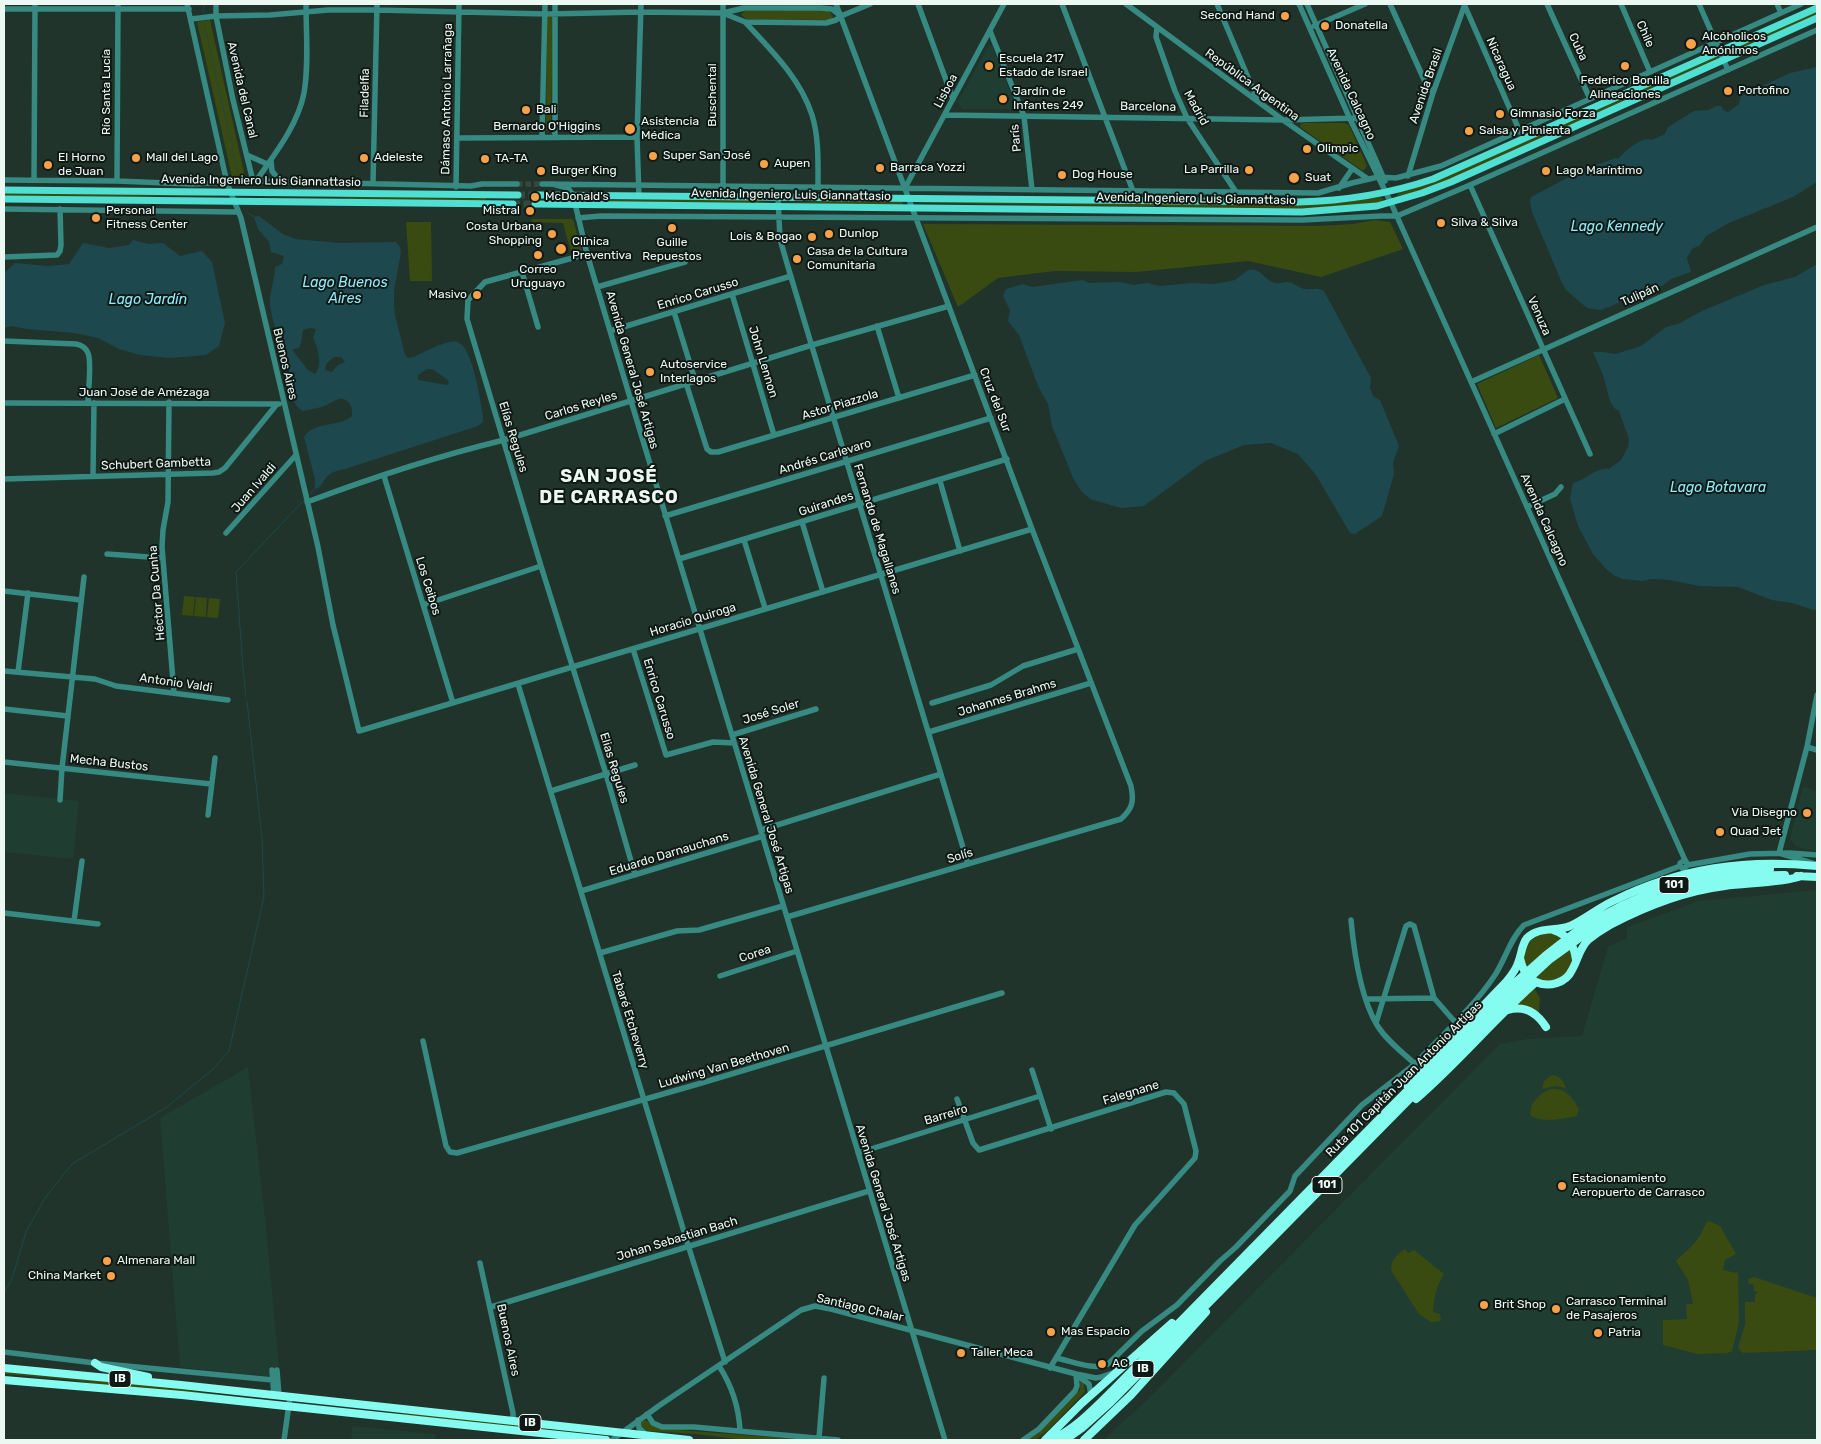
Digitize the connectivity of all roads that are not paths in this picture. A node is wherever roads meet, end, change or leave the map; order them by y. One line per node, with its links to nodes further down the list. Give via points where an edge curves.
1 (216, 4): 38 (street, Avenida del Canal)
2 (306, 4): 33 (street)
3 (459, 4): 31 (street, Dámaso Antonio Larrañaga)
4 (545, 4): 37 (street)
5 (555, 4): 34 (street)
6 (641, 4): 32 (street)
7 (723, 4): 35 (street, Buschental)
8 (836, 4): 39 (street, Cruz del Sur)
9 (870, 4): 39 (street)
10 (918, 4): 54 (street)
11 (1004, 4): 47 (street, Lisboa)
12 (1062, 4): 59 (street)
13 (1126, 4): 44 (street, República Argentina)
14 (1217, 4): 56 (street)
15 (1299, 4): 45 (street, Avenida Calcagno)
16 (1307, 4): 43 (street, Avenida Calcagno)
17 (1365, 4): 43 (street)
18 (1390, 4): 53 (street, via 1426,84)
19 (1464, 4): 53 (street, Avenida Brasil); 63 (street, Nicaragua)
20 (1547, 4): 55 (street, Cuba)
21 (1620, 4): 52 (street, Chile)
22 (1699, 4): 48 (street)
23 (1777, 4): 36 (street)
24 (1801, 4): 36 (street, Avenida Ingeniero Luis Giannattasio)
25 (189, 5): 27 (street); 41 (street, Buenos Aires)
26 (35, 6): 27 (street); 30 (street); 74 (street)
27 (117, 7): 76 (street, Río Santa Lucía)
28 (377, 7): 31 (street); 33 (street); 80 (street, Filadelfia)
29 (1817, 8): 49 (main road, Avenida Ingeniero Luis Giannattasio)
30 (4, 9)
31 (459, 12): 37 (street); 67 (street, Dámaso Antonio Larrañaga)
32 (641, 12): 34 (street); 35 (street); 66 (street)
33 (306, 13): 38 (street); 69 (street, via 304,94 294,121)
34 (555, 13): 37 (street); 65 (street)
35 (723, 13): 39 (street, via 744,8 822,8 832,9); 42 (street); 88 (street, Buschental)
36 (1781, 13): 48 (street, Avenida Ingeniero Luis Giannattasio)
37 (546, 14): 64 (street)
38 (216, 16): 41 (street); 68 (street, Avenida del Canal)
39 (840, 16): 42 (street, via 826,23); 90 (street, Cruz del Sur)
40 (1817, 18): 50 (main road, Avenida Ingeniero Luis Giannattasio)
41 (191, 19): 79 (street, Buenos Aires)
42 (746, 22): 89 (street, via 789,71 804,96 812,116 818,148)
43 (1316, 25): 45 (street); 61 (street, Avenida Calcagno)
44 (1157, 27): 56 (street, República Argentina); 60 (street, Madrid, via 1160,46)
45 (1310, 28): 61 (street, Avenida Calcagno)
46 (1817, 30): 51 (street, Avenida Ingeniero Luis Giannattasio)
47 (990, 31): 54 (street, Lisboa); 58 (street, París)
48 (1716, 42): 49 (street); 52 (street, Avenida Ingeniero Luis Giannattasio)
49 (1720, 51): 50 (street); 98 (main road, Avenida Ingeniero Luis Giannattasio, via 1448,173)
50 (1724, 60): 51 (street); 108 (main road, Avenida Ingeniero Luis Giannattasio, via 1451,182)
51 (1728, 70): 86 (street, Avenida Ingeniero Luis Giannattasio)
52 (1650, 72): 55 (street, Avenida Ingeniero Luis Giannattasio)
53 (1433, 92): 71 (street, Avenida Brasil)
54 (953, 99): 57 (street, Lisboa)
55 (1590, 99): 63 (street, Avenida Ingeniero Luis Giannattasio)
56 (1259, 102): 62 (street, República Argentina)
57 (945, 115): 58 (street, Barcelona); 90 (street, Lisboa)
58 (1024, 116): 59 (street, Barcelona); 93 (street, París)
59 (1104, 117): 60 (street, Barcelona); 94 (street)
60 (1187, 118): 62 (street, Barcelona); 97 (street, Madrid)
61 (1354, 118): 62 (street, Barcelona); 72 (street, Avenida Calcagno)
62 (1283, 120): 70 (street, República Argentina)
63 (1520, 132): 71 (street, Avenida Ingeniero Luis Giannattasio, via 1442,166)
64 (542, 137): 65 (street, Bernardo O'Higgins); 67 (street, Bernardo O'Higgins)
65 (555, 137): 66 (street, Bernardo O'Higgins)
66 (637, 137): 87 (street)
67 (457, 138): 85 (street, Dámaso Antonio Larrañaga)
68 (247, 155): 69 (street); 77 (street, Avenida del Canal)
69 (269, 162): 77 (street); 78 (street)
70 (1352, 169): 75 (street, República Argentina); 91 (street)
71 (1408, 176): 72 (street, Avenida Ingeniero Luis Giannattasio)
72 (1381, 178): 75 (street, Avenida Ingeniero Luis Giannattasio); 98 (street, Avenida Calcagno)
73 (4, 180): 74 (street, Avenida Ingeniero Luis Giannattasio)
74 (34, 180): 76 (street, Avenida Ingeniero Luis Giannattasio)
75 (1368, 180): 91 (street, Avenida Ingeniero Luis Giannattasio)
76 (117, 181): 81 (street, Avenida Ingeniero Luis Giannattasio)
77 (254, 181): 78 (street, Avenida Ingeniero Luis Giannattasio); 79 (street, Avenida Ingeniero Luis Giannattasio)
78 (280, 181): 80 (street, Avenida Ingeniero Luis Giannattasio)
79 (227, 182): 81 (street, Avenida Ingeniero Luis Giannattasio); 96 (street, Buenos Aires)
80 (373, 183): 85 (street, Avenida Ingeniero Luis Giannattasio)
81 (191, 184): 95 (street)
82 (517, 184): 85 (street, Avenida Ingeniero Luis Giannattasio)
83 (542, 184): 84 (street, Avenida Ingeniero Luis Giannattasio)
84 (552, 184): 87 (street, Avenida Ingeniero Luis Giannattasio); 102 (street, via 568,188)
85 (456, 185): 99 (street, Dámaso Antonio Larrañaga)
86 (1470, 185): 119 (street, Avenida Ingeniero Luis Giannattasio); 138 (street, Venuza)
87 (638, 186): 88 (street, Avenida Ingeniero Luis Giannattasio); 103 (street)
88 (722, 186): 89 (street, Avenida Ingeniero Luis Giannattasio)
89 (818, 187): 90 (street, Avenida Ingeniero Luis Giannattasio)
90 (905, 188): 93 (street, Avenida Ingeniero Luis Giannattasio); 106 (street, Cruz del Sur)
91 (1340, 188): 97 (street, Avenida Ingeniero Luis Giannattasio, via 1318,193)
92 (4, 190): 95 (main road, Avenida Ingeniero Luis Giannattasio)
93 (1032, 190): 94 (street, Avenida Ingeniero Luis Giannattasio)
94 (1133, 191): 97 (street, Avenida Ingeniero Luis Giannattasio)
95 (183, 192): 96 (main road, Avenida Ingeniero Luis Giannattasio)
96 (230, 192): 99 (main road, Avenida Ingeniero Luis Giannattasio); 107 (street, Buenos Aires)
97 (1236, 192)
98 (1386, 193): 106 (main road, Avenida Ingeniero Luis Giannattasio, via 1347,200 1298,202); 108 (street, Avenida Calcagno)
99 (456, 194): 100 (main road, Avenida Ingeniero Luis Giannattasio)
100 (518, 195)
101 (538, 195): 102 (main road, Avenida Ingeniero Luis Giannattasio)
102 (573, 195): 103 (main road, Avenida Ingeniero Luis Giannattasio); 111 (street, Avenida General José Artigas)
103 (639, 196): 104 (main road, Avenida Ingeniero Luis Giannattasio)
104 (778, 198): 106 (main road, Avenida Ingeniero Luis Giannattasio); 113 (street, Fernando de Magallanes)
105 (4, 199): 107 (main road, Avenida Ingeniero Luis Giannattasio)
106 (909, 199): 114 (street, Cruz del Sur)
107 (234, 202): 109 (main road, Avenida Ingeniero Luis Giannattasio); 117 (street, Buenos Aires)
108 (1391, 203): 114 (main road, Avenida Ingeniero Luis Giannattasio, via 1302,212); 119 (street, Avenida Calcagno)
109 (513, 204)
110 (535, 204): 111 (main road, Avenida Ingeniero Luis Giannattasio)
111 (575, 205): 112 (main road, Avenida Ingeniero Luis Giannattasio); 121 (street, Avenida General José Artigas)
112 (739, 206): 113 (main road, Avenida Ingeniero Luis Giannattasio); 118 (street)
113 (778, 207): 114 (main road, Avenida Ingeniero Luis Giannattasio); 120 (street, Fernando de Magallanes)
114 (912, 208): 122 (street, Cruz del Sur)
115 (4, 209): 116 (street)
116 (60, 209): 117 (street); 125 (street, via 62,245 57,255)
117 (238, 212): 148 (street, Buenos Aires)
118 (744, 216): 120 (street, Avenida Ingeniero Luis Giannattasio); 121 (street, Avenida Ingeniero Luis Giannattasio)
119 (1397, 216): 122 (street, Avenida Ingeniero Luis Giannattasio, via 1302,220); 142 (street, Avenida Calcagno)
120 (778, 217): 122 (street, Avenida Ingeniero Luis Giannattasio); 128 (street, Fernando de Magallanes)
121 (578, 218): 124 (street, Avenida General José Artigas)
122 (917, 218): 131 (street, Cruz del Sur)
123 (1817, 227): 138 (street, Tulipán)
124 (587, 254): 127 (street); 129 (street, Avenida General José Artigas)
125 (4, 257)
126 (685, 262): 129 (street)
127 (522, 272): 134 (street); 156 (street, Elías Regules, via 485,282 470,297 467,308 467,319)
128 (790, 276): 130 (street, Enrico Carusso); 137 (street, Fernando de Magallanes)
129 (597, 287): 135 (street, Avenida General José Artigas)
130 (732, 294): 132 (street, Enrico Carusso); 139 (street, John Lennon)
131 (948, 306): 133 (street, Carlos Reyles); 140 (street, Cruz del Sur)
132 (674, 312): 135 (street, Enrico Carusso); 141 (street)
133 (877, 326): 137 (street, Carlos Reyles); 144 (street)
134 (538, 327)
135 (610, 331): 146 (street, Avenida General José Artigas)
136 (4, 341): 150 (street, via 76,344 84,348 89,358)
137 (812, 345): 139 (street, Carlos Reyles); 152 (street, Fernando de Magallanes)
138 (1543, 350): 142 (street, Tulipán); 145 (street, Venuza)
139 (753, 363): 141 (street, Carlos Reyles); 155 (street, John Lennon)
140 (975, 375): 144 (street, Astor Piazzola); 153 (street, Cruz del Sur)
141 (695, 380): 143 (street, Carlos Reyles)
142 (1471, 382): 154 (street, Avenida Calcagno)
143 (686, 383): 146 (street, Carlos Reyles); 155 (street, Astor Piazzola, via 707,449 711,452)
144 (899, 398): 152 (street, Astor Piazzola)
145 (1565, 400): 154 (street); 157 (street, Venuza)
146 (631, 401): 156 (street, Carlos Reyles); 170 (street, Avenida General José Artigas)
147 (169, 402): 150 (street, Juan José de Amézaga); 151 (street, Juan José de Amézaga); 161 (street, Héctor Da Cunha)
148 (284, 402): 151 (street, Juan José de Amézaga); 158 (street, Buenos Aires)
149 (4, 403): 150 (street, Juan José de Amézaga)
150 (91, 403): 162 (street)
151 (277, 404): 161 (street, Schubert Gambetta, via 219,472)
152 (833, 418): 155 (street, Astor Piazzola); 160 (street, Fernando de Magallanes)
153 (991, 418): 159 (street, Cruz del Sur); 160 (street, Andrés Carlevaro)
154 (1494, 434): 169 (street, Avenida Calcagno)
155 (774, 435)
156 (504, 440): 163 (street, Carlos Reyles); 179 (street, Elías Regules)
157 (1590, 454)
158 (296, 455): 167 (street, Buenos Aires); 173 (street, Juan Ivaldi)
159 (1007, 459): 165 (street, Guirandes); 172 (street, Cruz del Sur)
160 (846, 462): 168 (street, Fernando de Magallanes); 170 (street, Andrés Carlevaro)
161 (169, 474): 162 (street, Schubert Gambetta); 177 (street, Héctor Da Cunha)
162 (93, 476): 164 (street, Schubert Gambetta)
163 (384, 476): 167 (street, Carlos Reyles); 186 (street, Los Ceibos)
164 (4, 479)
165 (940, 481): 168 (street, Guirandes); 175 (street)
166 (1561, 487): 169 (street, via 1555,494)
167 (306, 499): 205 (street, Buenos Aires)
168 (860, 504): 171 (street, Guirandes); 180 (street, Fernando de Magallanes)
169 (1527, 507): 226 (street, Avenida Calcagno)
170 (665, 516): 178 (street, Avenida General José Artigas)
171 (802, 522): 174 (street, Guirandes); 183 (street)
172 (1032, 528): 175 (street, Horacio Quiroga); 190 (street, Cruz del Sur)
173 (226, 533)
174 (744, 540): 178 (street, Guirandes); 187 (street)
175 (960, 551): 180 (street, Horacio Quiroga)
176 (107, 554): 177 (street)
177 (163, 558): 197 (street, Héctor Da Cunha)
178 (679, 559): 188 (street, Avenida General José Artigas)
179 (541, 566): 186 (street); 191 (street, Elías Regules)
180 (880, 574): 183 (street, Horacio Quiroga); 206 (street, Fernando de Magallanes)
181 (84, 577): 185 (street)
182 (4, 591): 184 (street)
183 (823, 592): 187 (street, Horacio Quiroga)
184 (28, 593): 185 (street); 193 (street)
185 (81, 600): 194 (street)
186 (423, 605): 200 (street, Los Ceibos)
187 (765, 608): 188 (street, Horacio Quiroga)
188 (699, 629): 189 (street, Horacio Quiroga); 207 (street, Avenida General José Artigas)
189 (633, 648): 191 (street, Horacio Quiroga); 208 (street, Enrico Carusso, via 666,755 713,742)
190 (1078, 649): 195 (street, Cruz del Sur); 201 (street, via 1023,666 991,685)
191 (573, 668): 196 (street, Horacio Quiroga); 215 (street, Elias Regules)
192 (4, 671): 193 (street, Antonio Valdi)
193 (18, 672): 194 (street, Antonio Valdi)
194 (73, 677): 197 (street, Antonio Valdi); 204 (street)
195 (1091, 683): 206 (street, Johannes Brahms); 220 (street, Cruz del Sur, via 1130,786)
196 (518, 684): 200 (street, Horacio Quiroga); 218 (street, Tabaré Etcheverry)
197 (174, 693): 199 (street, Antonio Valdi)
198 (1817, 695): 209 (street)
199 (228, 700)
200 (453, 703): 205 (street, Horacio Quiroga)
201 (932, 703)
202 (4, 709): 204 (street)
203 (816, 709): 207 (street, José Soler)
204 (68, 716): 214 (street)
205 (359, 731)
206 (929, 732): 216 (street, Fernando de Magallanes)
207 (732, 734): 208 (street, Avenida General José Artigas)
208 (734, 743): 222 (street, Avenida General José Artigas)
209 (1807, 747): 210 (street); 223 (street)
210 (1817, 750)
211 (215, 758): 217 (street)
212 (4, 762): 214 (street, Mecha Bustos)
213 (635, 765): 215 (street)
214 (62, 768): 217 (street, Mecha Bustos); 219 (street)
215 (606, 774): 218 (street); 229 (street, Elias Regules)
216 (941, 774): 222 (street, Eduardo Darnauchans); 227 (street, Fernando de Magallanes)
217 (211, 784): 221 (street)
218 (551, 791): 232 (street, Tabaré Etcheverry)
219 (60, 800)
220 (1133, 804): 227 (street, Solís, via 1121,819)
221 (208, 815)
222 (762, 833): 229 (street, Eduardo Darnauchans); 233 (street, Avenida General José Artigas)
223 (1779, 853): 224 (street); 226 (street); 228 (street)
224 (1817, 855)
225 (82, 861): 237 (street)
226 (1683, 861): 241 (street, via 1524,925)
227 (968, 864): 235 (street, Solís)
228 (1817, 867): 239 (highway, via 1745,864 1692,872 1632,892 1575,924); 240 (highway, Ruta 101 Capitán Juan Antonio Artigas / 101, via 1726,872 1686,881 1606,913)
229 (635, 875): 232 (street, Eduardo Darnauchans)
230 (1801, 876): 231 (highway, Ruta 101 Capitán Juan Antonio Artigas / 101); 240 (highway, Ruta 101 Capitán Juan Antonio Artigas / 101, via 1758,876 1689,887 1626,910); 246 (highway, via 1723,886 1666,900 1609,926 1589,939)
231 (1817, 877)
232 (581, 891): 244 (street, Tabaré Etcheverry)
233 (783, 906): 235 (street, Avenida General José Artigas); 244 (street, via 699,930 677,931)
234 (4, 913): 237 (street)
235 (787, 917): 243 (street, Avenida General José Artigas)
236 (1351, 920): 251 (street, via 1354,956)
237 (74, 921): 238 (street)
238 (98, 924)
239 (1552, 930): 242 (highway, via 1535,932); 246 (highway, via 1570,940)
240 (1579, 934): 265 (highway, Ruta 101 Capitán Juan Antonio Artigas / 101, bridge, via 1544,956)
241 (1512, 941): 242 (street); 254 (street, via 1495,975)
242 (1523, 944): 245 (highway)
243 (797, 951): 247 (street, Corea); 258 (street, Avenida General José Artigas)
244 (600, 954): 264 (street, Tabaré Etcheverry)
245 (1520, 958): 248 (highway, via 1526,974); 261 (highway, via 1506,982)
246 (1576, 960): 248 (highway, via 1564,980 1547,985)
247 (720, 976)
248 (1536, 982): 253 (highway)
249 (1002, 993): 258 (street, Ludwing Van Beethoven)
250 (1434, 998): 252 (street); 252 (street, via 1414,926 1410,924 1406,926); 254 (street)
251 (1366, 999): 252 (street); 255 (street)
252 (1383, 999): 255 (street)
253 (1506, 1010): 256 (highway, via 1525,1009 1542,1020); 265 (highway, via 1436,1082 1400,1114)
254 (1455, 1022): 259 (street)
255 (1376, 1023): 259 (street)
256 (1546, 1027)
257 (423, 1041): 264 (street, Ludwing Van Beethoven, via 450,1152 457,1153)
258 (827, 1046): 264 (street, Ludwing Van Beethoven); 268 (street, Avenida General José Artigas)
259 (1415, 1064): 261 (street); 277 (street, via 1362,1104 1295,1176 1290,1191 1236,1247 1177,1305 1142,1331 1108,1364 1102,1367)
260 (1032, 1070): 262 (street)
261 (1414, 1077): 265 (highway)
262 (1040, 1096): 266 (street, Barreiro); 267 (street)
263 (957, 1098): 266 (street, Falegnane)
264 (644, 1100): 270 (street, Tabaré Etcheverry)
265 (1390, 1114): 272 (highway, Ruta 101 Capitán Juan Antonio Artigas / 101); 273 (highway, Ruta 101 Capitán Juan Antonio Artigas / 101)
266 (964, 1120): 267 (street, Falegnane, via 979,1150); 268 (street, Barreiro)
267 (1051, 1129): 277 (street, Falegnane, via 1166,1092 1174,1093 1184,1104 1196,1151 1189,1166 1135,1225)
268 (858, 1153): 269 (street, Avenida General José Artigas)
269 (869, 1191): 270 (street, Johan Sebastian Bach); 275 (street, Avenida General José Artigas)
270 (688, 1245): 274 (street, Johan Sebastian Bach); 279 (street, Tabaré Etcheverry)
271 (480, 1263): 274 (street, Buenos Aires)
272 (1218, 1294): 308 (highway, IB, via 1111,1402); 309 (highway, Ruta 101 Capitán Juan Antonio Artigas / 101, via 1213,1305 1146,1379)
273 (1203, 1298): 282 (highway, Ruta 101 Capitán Juan Antonio Artigas / 101, via 1196,1300); 307 (highway, IB, via 1091,1411)
274 (491, 1307): 294 (street, Buenos Aires)
275 (910, 1330): 279 (street, Santiago Chalar, via 810,1306); 281 (street, Santiago Chalar); 304 (street, Avenida General José Artigas)
276 (4, 1352): 278 (street)
277 (1056, 1358): 281 (street, Falegnane)
278 (95, 1363): 286 (street); 287 (highway)
279 (722, 1364): 292 (street, Santiago Chalar); 295 (street, Tabaré Etcheverry, via 736,1401)
280 (4, 1368): 287 (highway, IB)
281 (1050, 1368): 283 (street, Santiago Chalar)
282 (1119, 1370): 283 (street, Santiago Chalar, via 1102,1377); 288 (highway, Ruta 101 Capitán Juan Antonio Artigas / 101)
283 (1076, 1374): 288 (street, via 1089,1384); 305 (street, via 1075,1391 1039,1429)
284 (824, 1378): 298 (street)
285 (4, 1380): 291 (highway, IB)
286 (273, 1380): 289 (street); 289 (street, via 274,1370)
287 (181, 1385): 289 (highway, IB)
288 (1091, 1395): 306 (highway, Ruta 101 Capitán Juan Antonio Artigas / 101)
289 (277, 1396): 290 (highway, IB)
290 (290, 1398): 291 (street); 294 (highway, IB)
291 (290, 1407): 299 (street); 300 (highway, IB)
292 (647, 1414): 293 (street, Santiago Chalar); 295 (street, via 653,1423 662,1427)
293 (638, 1420): 296 (street, Santiago Chalar); 297 (street, via 639,1428)
294 (514, 1421): 296 (highway, IB)
295 (740, 1431): 298 (street)
296 (620, 1433): 297 (highway, IB); 301 (street, Santiago Chalar)
297 (648, 1436): 302 (highway, IB)
298 (819, 1438): 303 (street)
299 (284, 1440)
300 (606, 1440)
301 (612, 1440)
302 (689, 1440)
303 (838, 1440)
304 (944, 1440)
305 (1023, 1440)
306 (1045, 1440)
307 (1051, 1440)
308 (1065, 1440)
309 (1084, 1440)

